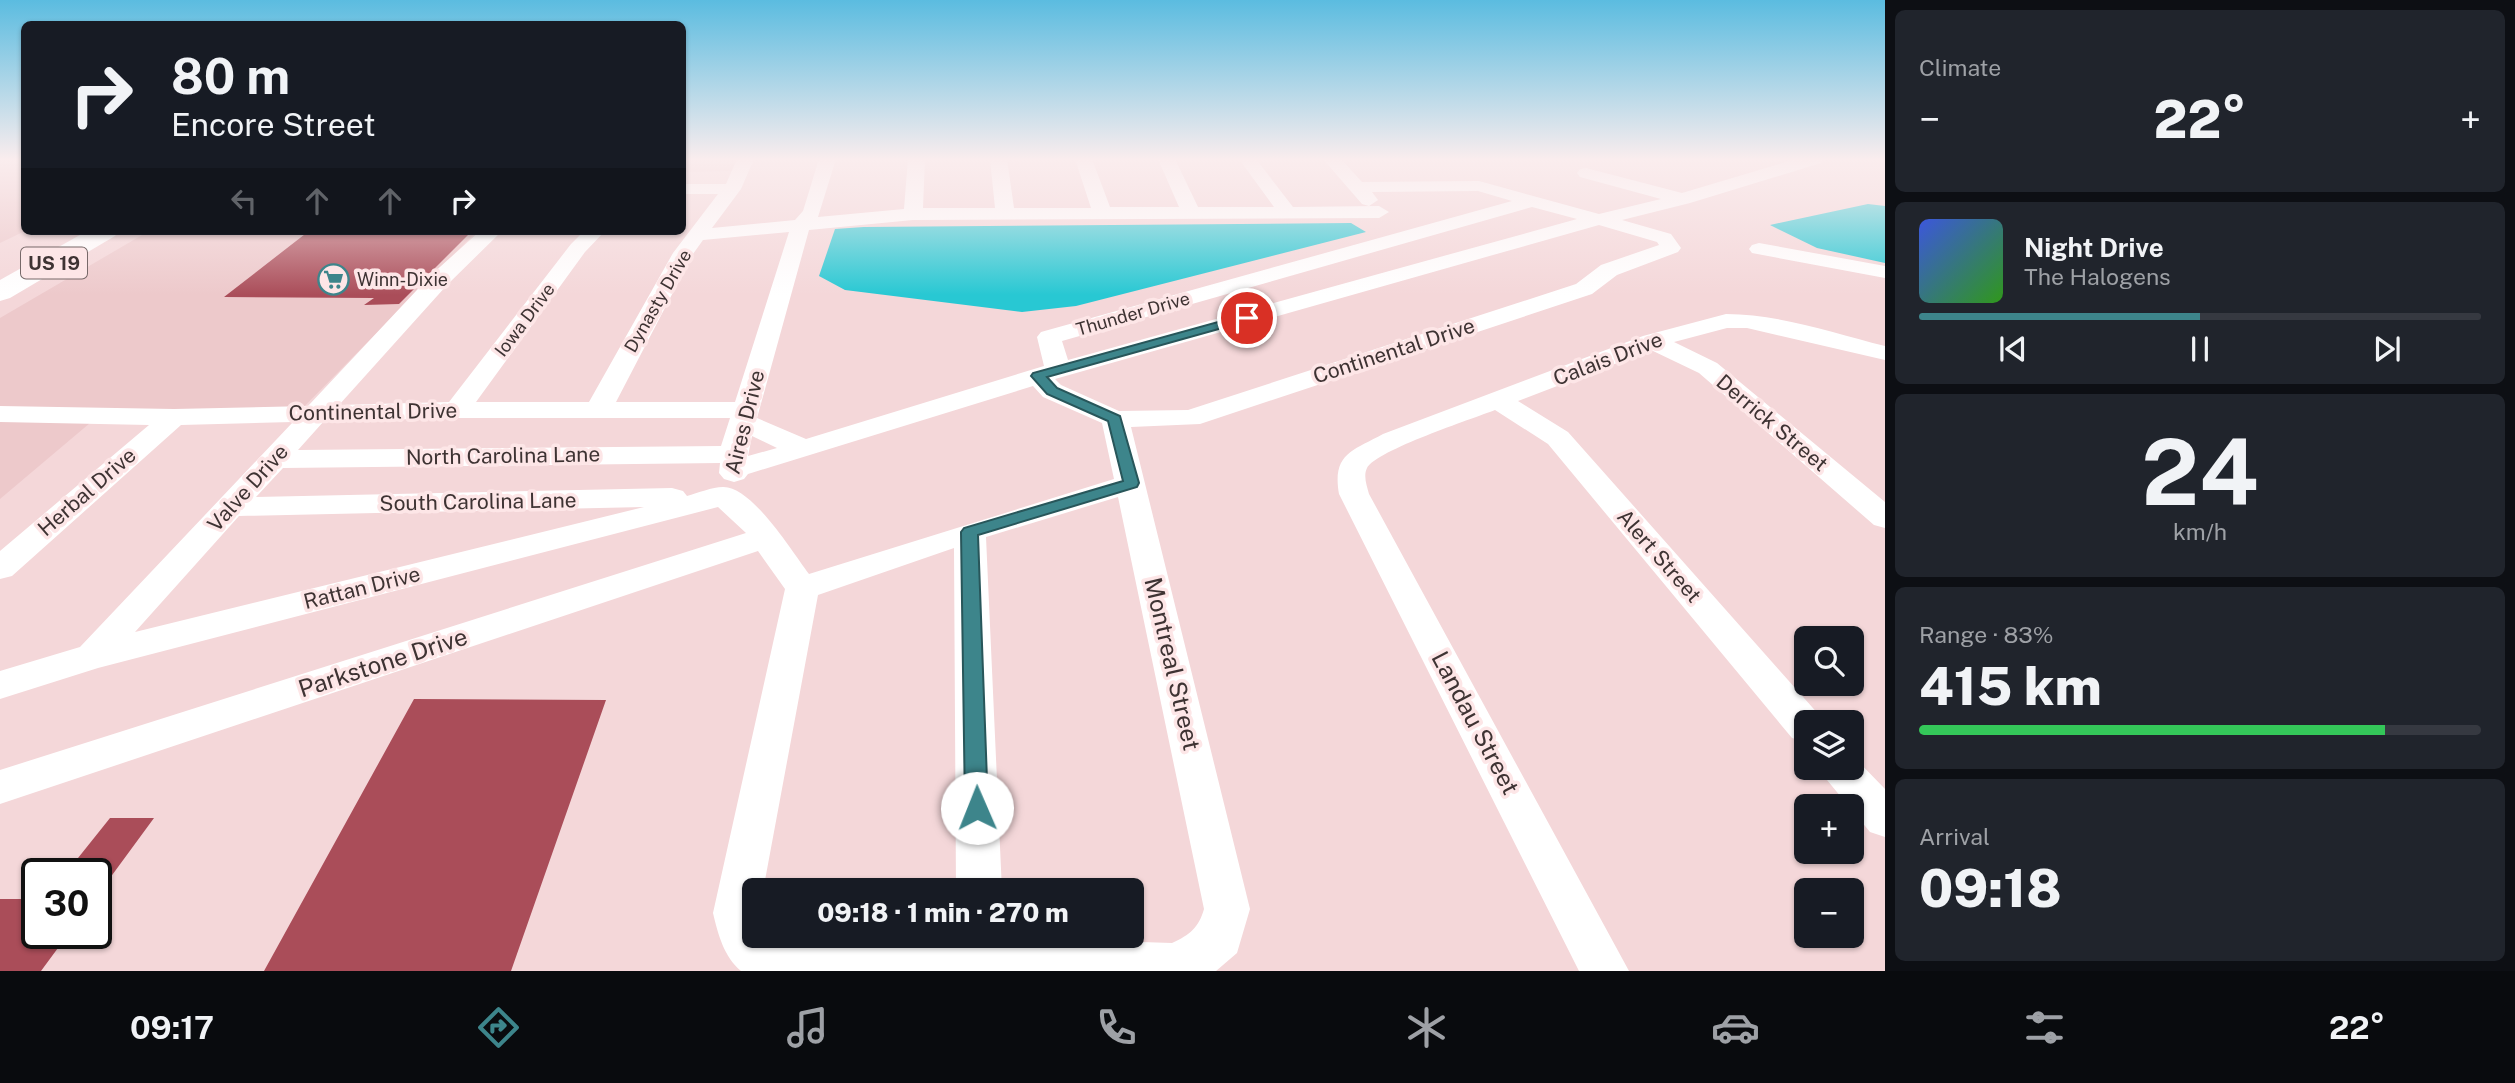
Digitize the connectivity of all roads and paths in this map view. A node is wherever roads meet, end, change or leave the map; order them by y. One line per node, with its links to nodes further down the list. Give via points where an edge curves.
1 (721, 204): 24 (street, Dynasty Drive)
2 (815, 204): 19 (street, Aires Drive)
3 (914, 204): 17 (street)
4 (1004, 204): 16 (street)
5 (1099, 204): 13 (street)
6 (1187, 204): 14 (street)
7 (1282, 204): 12 (street)
8 (1372, 204): 15 (street)
9 (1521, 204): 25 (street, Thunder Drive)
10 (1543, 204): 18 (street)
11 (1661, 204): 18 (street)
12 (1287, 211): 14 (street); 15 (street)
13 (1102, 212): 14 (street); 16 (street)
14 (1191, 212)
15 (1379, 212): 25 (street)
16 (1005, 213): 17 (street)
17 (913, 214): 19 (street)
18 (1597, 220): 32 (street); 40 (street, Continental Drive, via 1664,238 1671,248 1609,270 1584,289 1190,418)
19 (802, 225): 24 (street); 39 (street, Aires Drive)
20 (56, 235): 27 (highway, US 19)
21 (99, 235): 29 (highway, US 19)
22 (488, 235): 36 (street, Valve Drive)
23 (591, 235): 34 (street, Iowa Drive)
24 (698, 235): 35 (street, Dynasty Drive, via 683,253)
25 (1411, 236): 32 (street, Thunder Drive, via 1049,337)
26 (1759, 249): 28 (street)
27 (0, 265)
28 (1885, 272)
29 (0, 292)
30 (1651, 341): 31 (street, Calais Drive, via 1702,326 1747,321); 33 (street, Calais Drive); 47 (street, Derrick Street, via 1708,369)
31 (1885, 353)
32 (1048, 373): 40 (street, Continental Drive, via 1052,391); 41 (street)
33 (1499, 401): 44 (street, Calais Drive, via 1393,440 1356,460); 54 (street, Alert Street, via 1558,438)
34 (457, 410): 35 (street, Continental Drive); 36 (street, Continental Drive)
35 (598, 410): 39 (street, Continental Drive)
36 (314, 413): 38 (street, Continental Drive); 42 (street, Valve Drive)
37 (0, 414): 38 (street, Continental Drive)
38 (174, 416): 50 (street, Herbal Drive)
39 (744, 416): 41 (street, Continental Drive); 43 (street, Aires Drive)
40 (1115, 419): 45 (street, Montreal Street)
41 (804, 449): 43 (street)
42 (274, 459): 43 (street, North Carolina Lane); 46 (street, Valve Drive)
43 (731, 472): 46 (street, South Carolina Lane); 49 (street, Aires Drive); 52 (street, Rattan Drive)
44 (1350, 474): 64 (street, Landau Street, via 1354,494)
45 (1131, 483): 48 (street); 63 (street, Montreal Street, via 1227,909 1220,937 1201,954 1173,966)
46 (231, 508): 52 (street, Valve Drive)
47 (1885, 518)
48 (970, 532): 51 (street); 59 (street)
49 (765, 538): 51 (street, Aires Drive); 56 (street, Parkstone Drive)
50 (0, 568)
51 (802, 588): 58 (street)
52 (93, 656): 53 (street, Rattan Drive)
53 (0, 685)
54 (1794, 713)
55 (1851, 780): 57 (street)
56 (0, 787)
57 (1885, 819)
58 (743, 878)
59 (979, 878)
60 (742, 883): 61 (street, via 736,913)
61 (742, 934)
62 (750, 948): 63 (street, via 776,965)
63 (980, 948)
64 (1605, 971)

